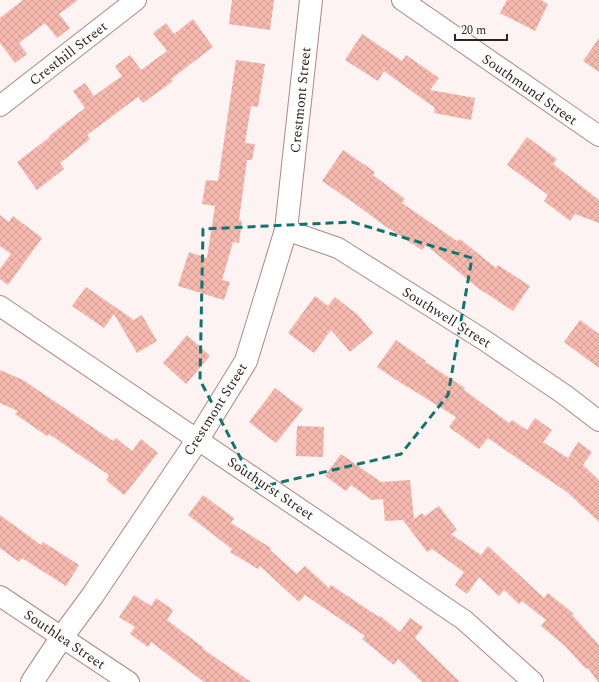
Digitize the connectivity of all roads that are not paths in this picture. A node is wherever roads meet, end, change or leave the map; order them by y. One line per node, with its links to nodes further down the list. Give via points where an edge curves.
1 (136, 0): 4 (street, Cresthill Street)
2 (311, 0): 6 (street, Crestmont Street)
3 (402, 0): 5 (street, Southmund Street)
4 (0, 106)
5 (599, 136)
6 (286, 230): 8 (street, Southwell Street, via 338,248 484,340); 9 (street, Crestmont Street, via 246,361)
7 (0, 306): 9 (street, Southurst Street)
8 (599, 421)
9 (198, 439): 11 (street, Crestmont Street); 14 (street, Southurst Street, via 464,620)
10 (0, 596): 11 (street, Southlea Street)
11 (62, 637): 12 (street, Crestmont Street); 13 (street, Southlea Street)
12 (32, 682)
13 (129, 682)
14 (533, 682)

